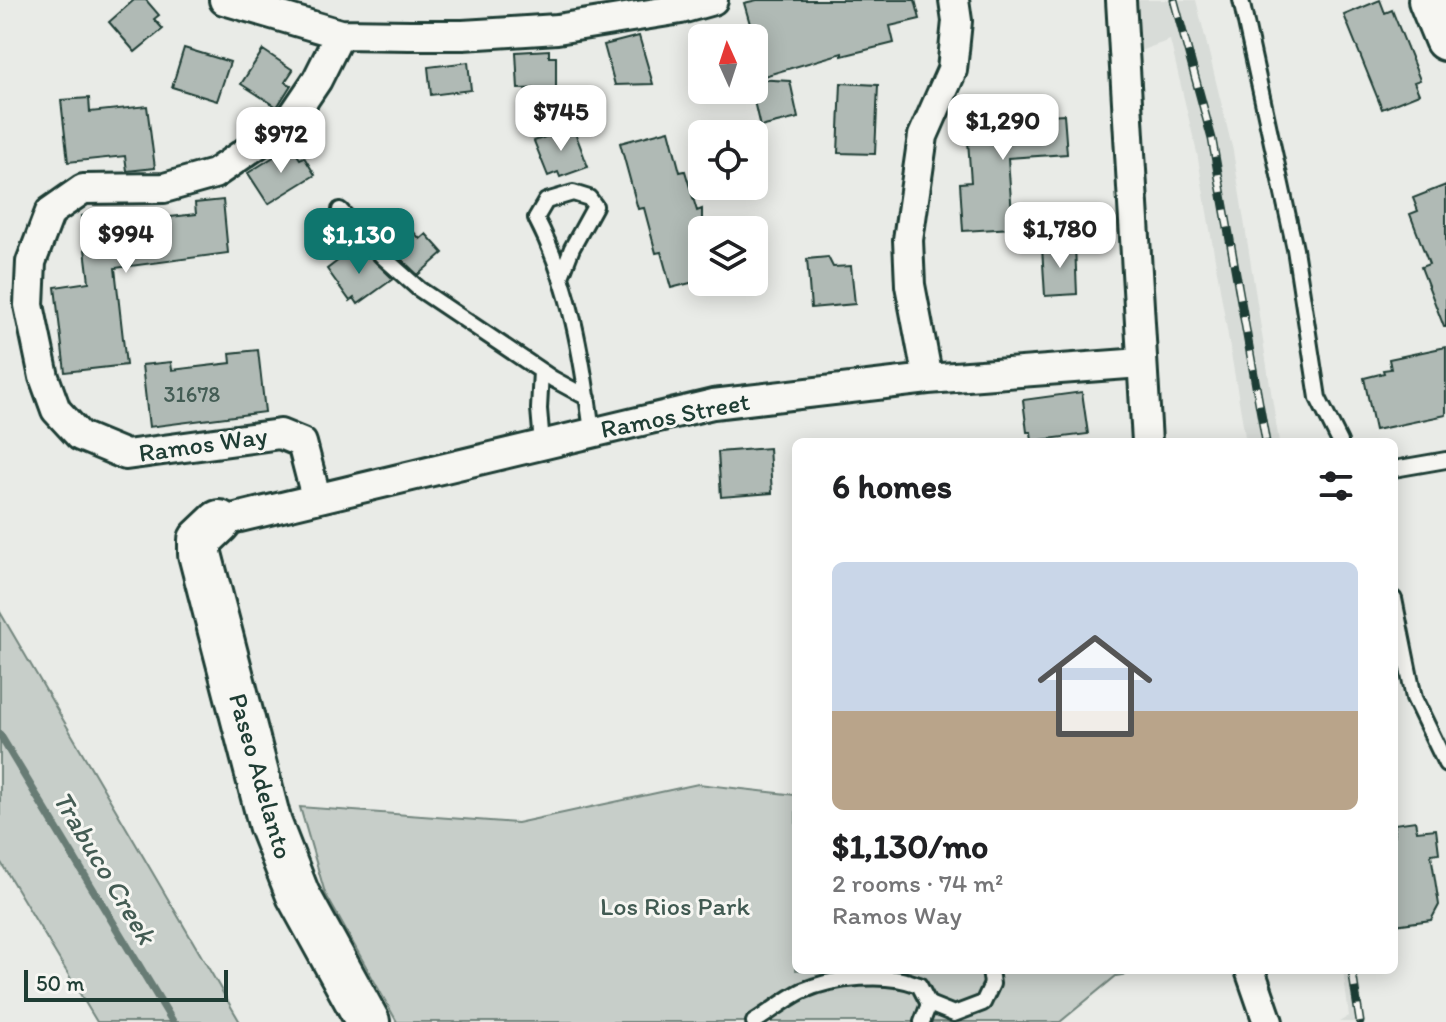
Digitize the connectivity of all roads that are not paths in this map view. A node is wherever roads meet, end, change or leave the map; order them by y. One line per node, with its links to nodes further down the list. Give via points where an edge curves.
1 (224, 0): 7 (street)
2 (713, 0): 7 (street, via 557,29)
3 (954, 0): 13 (street, via 952,70 923,136 908,240 910,285)
4 (1121, 0): 11 (street)
5 (1241, 0): 17 (lane, via 1295,249 1318,398)
6 (1430, 0): 8 (street)
7 (340, 34): 21 (street, Ramos Way, via 288,123 214,174 164,188 83,189 50,212 31,262 29,305 44,377 56,410 80,436 126,455 280,434 302,443)
8 (1446, 39)
9 (340, 210): 12 (lane, via 419,289)
10 (562, 274): 10 (lane, via 536,218 546,201 573,193 595,206); 14 (lane)
11 (1141, 363): 13 (street, Ramos Street); 16 (street)
12 (541, 371): 14 (lane); 18 (lane)
13 (928, 379): 15 (street, Ramos Street, via 713,404)
14 (588, 398): 15 (lane)
15 (592, 431): 18 (street, Ramos Street)
16 (1147, 438)
17 (1338, 438)
18 (542, 444): 21 (street, Ramos Street)
19 (1446, 460): 20 (lane)
20 (1398, 468)
21 (316, 497): 22 (street, Ramos Street)
22 (219, 522): 30 (street, Paseo Adelanto, via 200,540 200,554 270,824 298,895)
23 (1398, 619): 24 (lane, via 1414,698)
24 (1446, 764)
25 (925, 974): 28 (lane)
26 (991, 974): 29 (lane, via 983,1003 954,1014)
27 (1251, 974): 33 (street)
28 (919, 985): 29 (lane); 31 (lane, via 905,979 858,977 803,991)
29 (929, 1004): 32 (lane)
30 (368, 1022)
31 (754, 1022)
32 (922, 1022)
33 (1268, 1022)

